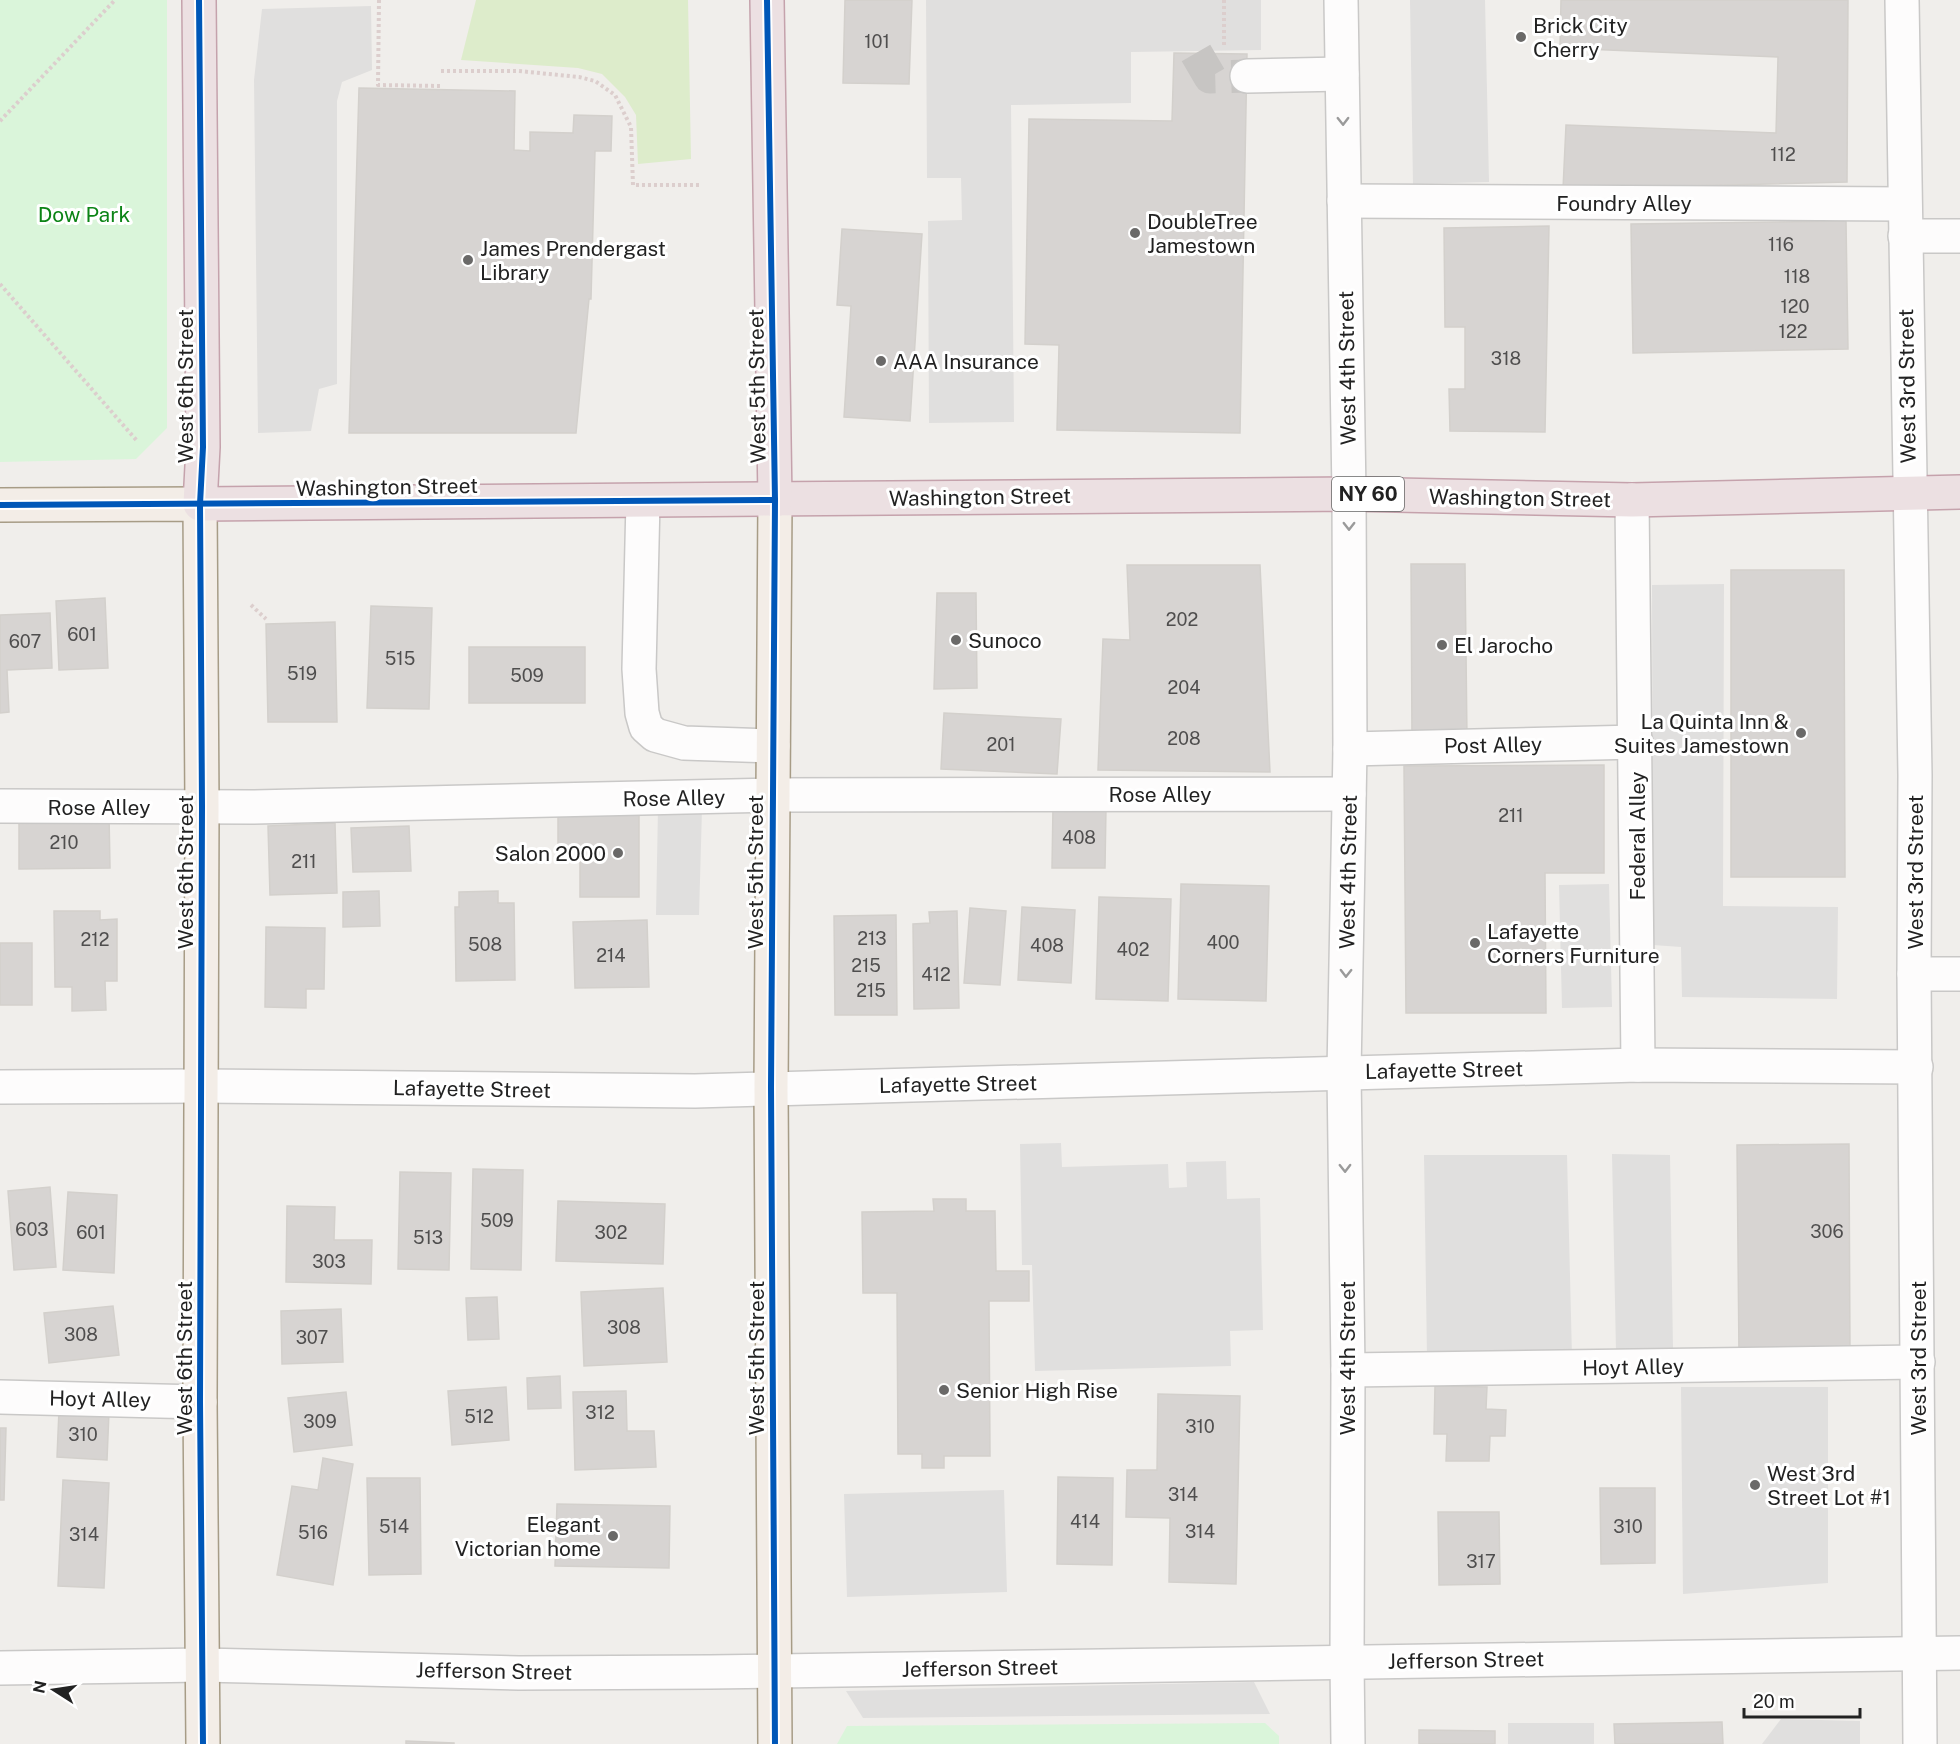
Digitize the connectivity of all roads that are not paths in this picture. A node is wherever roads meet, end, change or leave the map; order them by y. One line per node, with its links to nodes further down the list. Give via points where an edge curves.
1 (199, 0): 16 (highway, West 6th Street, via 203,447)
2 (767, 0): 13 (highway, West 5th Street)
3 (1341, 0): 5 (street, West 4th Street)
4 (1902, 0): 8 (street, West 3rd Street)
5 (1342, 74): 6 (street); 7 (street, West 4th Street, one-way to 7)
6 (1247, 76)
7 (1344, 201): 8 (street, Foundry Alley); 12 (street, West 4th Street)
8 (1905, 220): 9 (street, Foundry Alley); 10 (street, West 3rd Street)
9 (1960, 236)
10 (1909, 492): 11 (highway, Washington Street / NY 60); 14 (highway, Washington Street / NY 60); 26 (street, West 3rd Street, via 1915,775)
11 (1960, 492)
12 (1349, 494): 13 (highway, Washington Street / NY 60); 14 (highway, Washington Street / NY 60); 20 (street, West 4th Street, one-way to 20)
13 (775, 500): 15 (highway, Washington Street / NY 60); 19 (main road, West 5th Street)
14 (1632, 500): 18 (street, Federal Alley)
15 (643, 501): 16 (highway, Washington Street / NY 60); 19 (street, via 639,669 646,728 655,735 684,743)
16 (200, 504): 17 (main road, Washington Street); 24 (main road, West 6th Street)
17 (0, 505)
18 (1636, 742): 20 (street, Post Alley); 27 (street, Federal Alley)
19 (772, 746): 22 (main road, West 5th Street)
20 (1350, 749): 21 (street, West 4th Street)
21 (1349, 794): 22 (street, Rose Alley); 29 (street, West 4th Street, one-way to 29)
22 (772, 795): 24 (street, Rose Alley); 32 (main road, West 5th Street)
23 (0, 806): 24 (street, Rose Alley)
24 (202, 806): 30 (main road, West 6th Street)
25 (1960, 974): 26 (street)
26 (1914, 975): 28 (street, West 3rd Street)
27 (1638, 1065): 28 (street, Lafayette Street); 29 (street, Lafayette Street)
28 (1916, 1067): 33 (street, West 3rd Street)
29 (1344, 1072): 32 (street, Lafayette Street); 34 (street, West 4th Street, one-way to 34)
30 (202, 1086): 31 (street, Lafayette Street); 32 (street, Lafayette Street); 36 (main road, West 6th Street)
31 (0, 1087)
32 (771, 1089): 42 (main road, West 5th Street)
33 (1918, 1362): 34 (street, Hoyt Alley); 38 (street, West 3rd Street)
34 (1348, 1370): 39 (street, West 4th Street)
35 (0, 1397): 36 (street, Hoyt Alley)
36 (200, 1402): 40 (main road, West 6th Street)
37 (1960, 1653): 38 (street, Jefferson Street)
38 (1920, 1654): 39 (street, Jefferson Street); 46 (street, West 3rd Street)
39 (1347, 1662): 42 (street, Jefferson Street); 45 (street, West 4th Street)
40 (203, 1665): 41 (street, Jefferson Street); 42 (street, Jefferson Street, via 519,1673); 43 (main road, West 6th Street)
41 (0, 1668)
42 (774, 1671): 44 (main road, West 5th Street)
43 (203, 1744)
44 (776, 1744)
45 (1348, 1744)
46 (1920, 1744)

